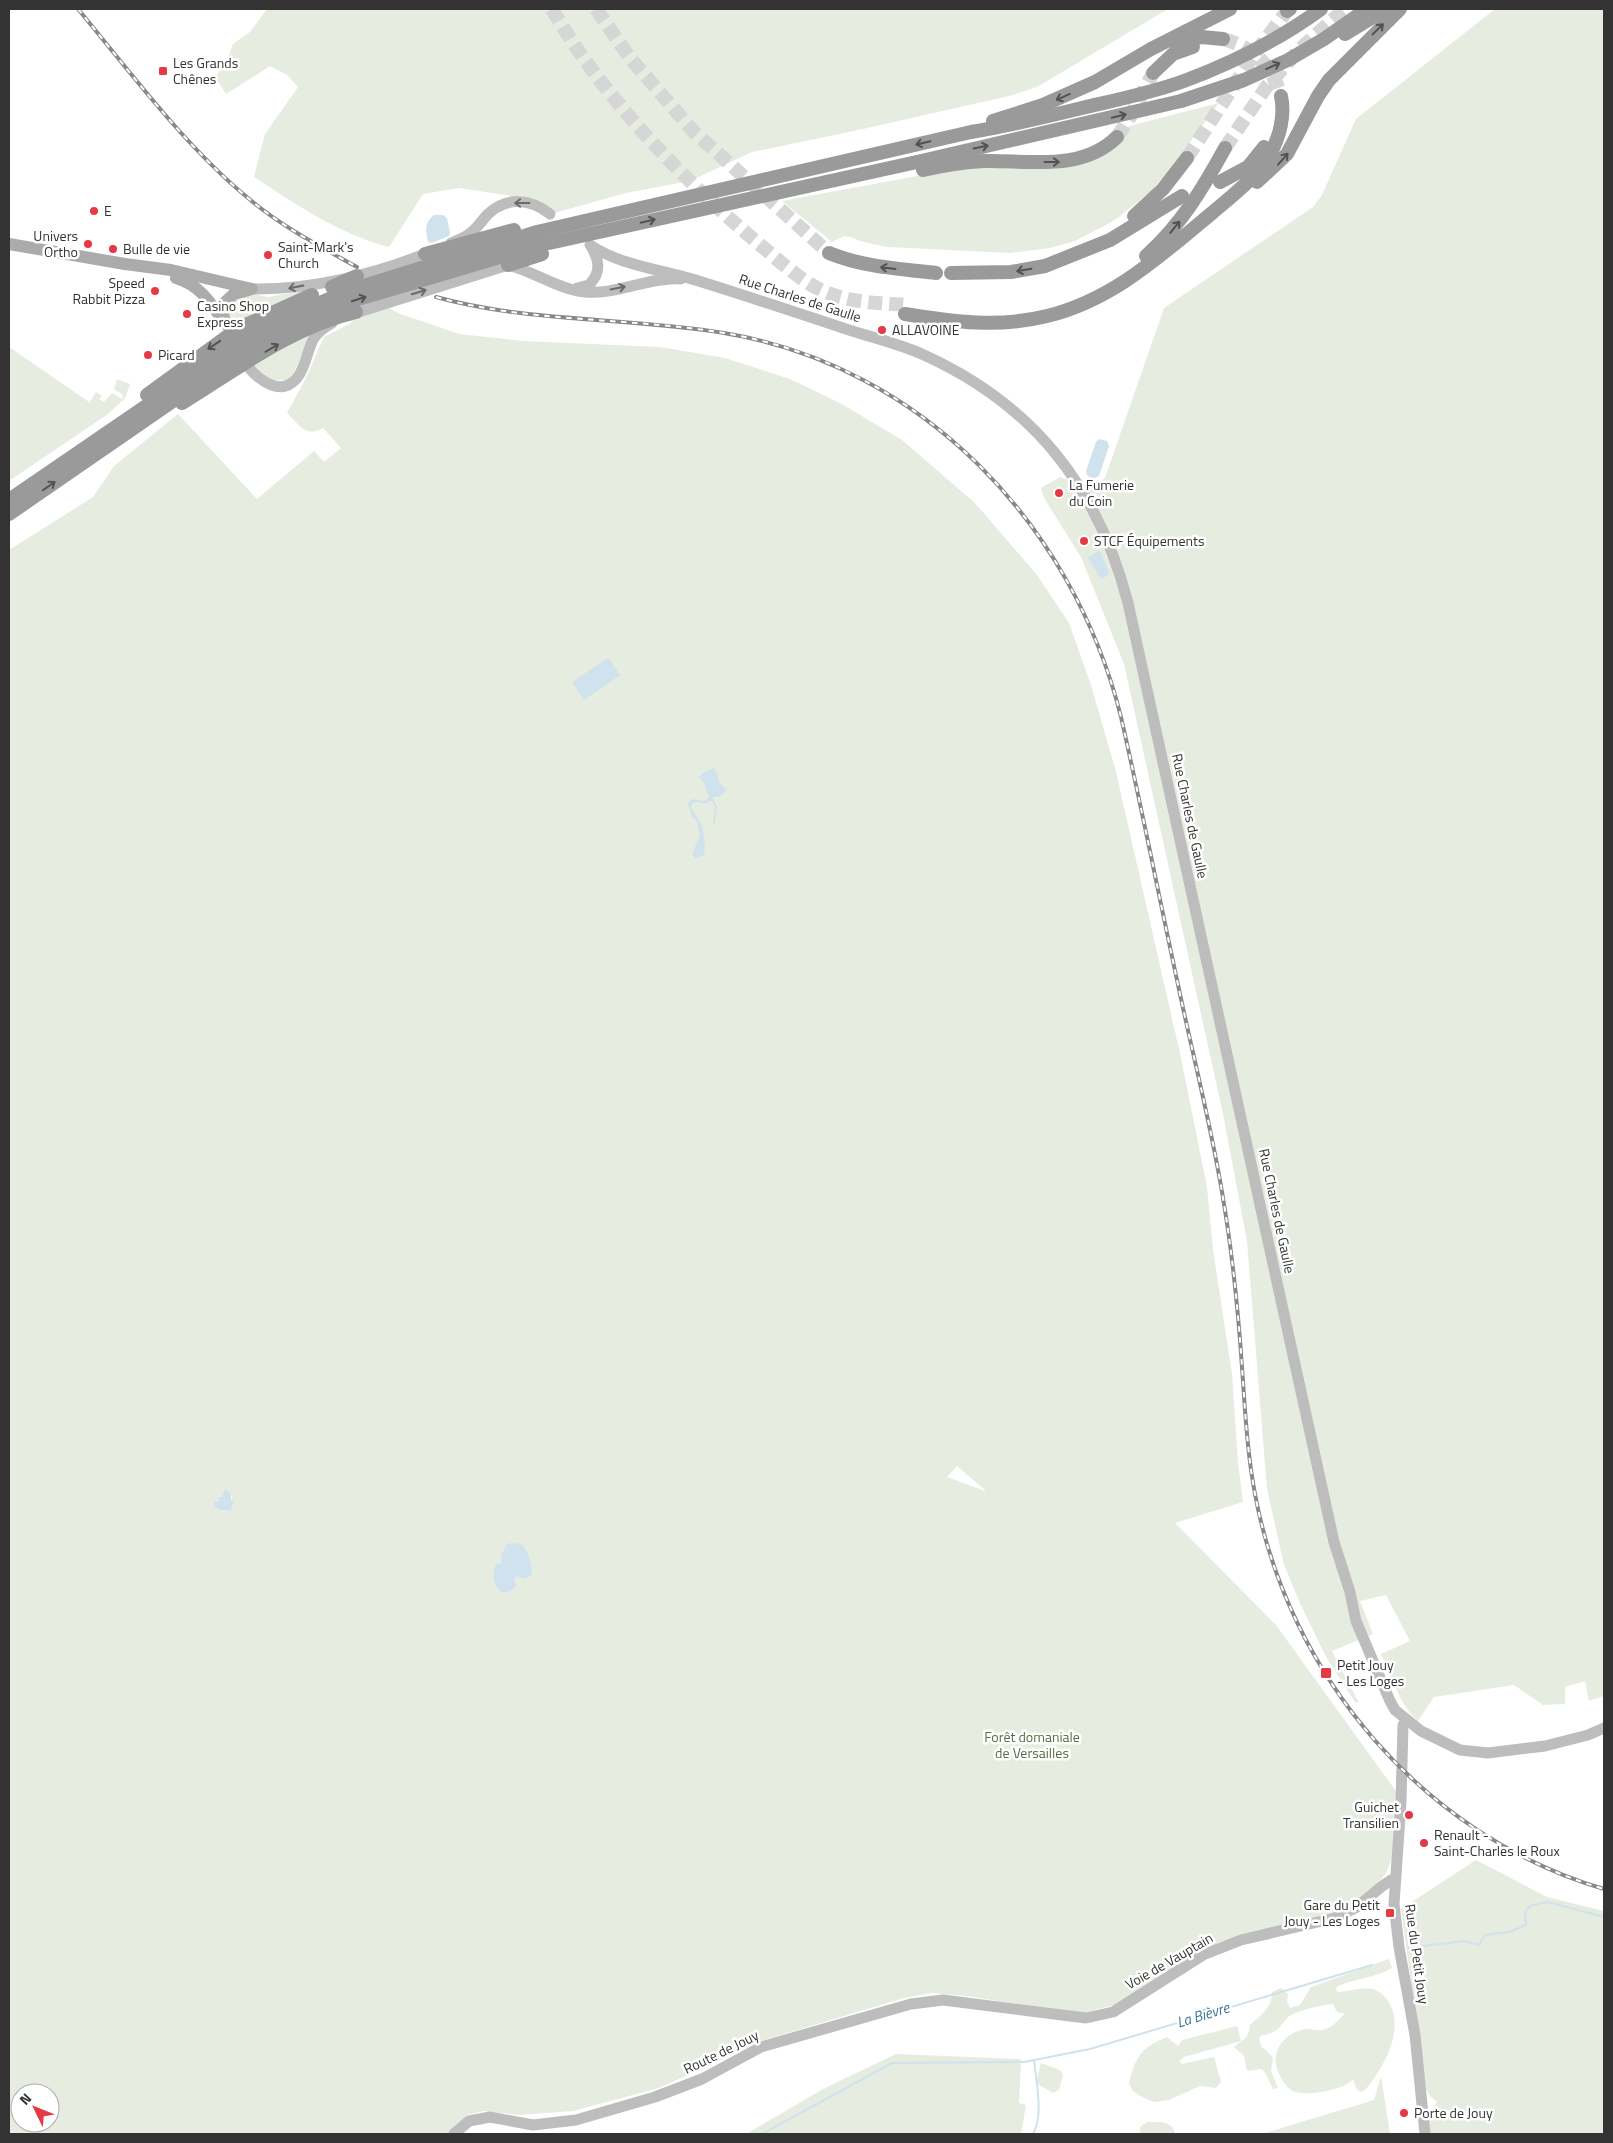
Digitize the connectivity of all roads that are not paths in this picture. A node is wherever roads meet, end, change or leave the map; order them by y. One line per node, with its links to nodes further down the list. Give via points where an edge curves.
1 (1230, 9): 8 (highway)
2 (1322, 9): 9 (highway, via 1279,36 1205,72 1167,86)
3 (1367, 9): 6 (highway)
4 (1386, 9): 6 (highway, via 1334,41)
5 (1400, 9): 19 (highway, one-way to 5, via 1282,161 1329,80)
6 (1324, 39): 13 (highway, one-way to 6, via 1181,101 1244,80)
7 (1153, 73): 8 (highway, via 1180,51 1220,43 1202,37 1173,44)
8 (1095, 82): 9 (highway, one-way to 9, via 1043,105 980,124)
9 (971, 132): 15 (highway, one-way to 15)
10 (1117, 137): 13 (highway, one-way to 10, via 923,170 968,162 1070,161 1099,152)
11 (1225, 148): 19 (highway, one-way to 11, via 1104,295 1046,317 978,324 907,310 998,316 1061,304 1099,288 1130,269 1166,238 1198,194)
12 (1187, 158): 23 (highway, via 1148,204 1114,231)
13 (917, 162): 18 (highway, one-way to 13)
14 (1220, 182): 19 (highway, via 1248,167 1262,152 1272,128 1277,97 1282,117 1279,136 1266,161 1244,186)
15 (747, 185): 22 (highway, via 735,182 534,224); 37 (highway, via 537,232 316,303 267,326 231,348)
16 (1182, 196): 23 (highway, via 1115,237)
17 (550, 214): 22 (main road, one-way to 22, via 534,203 522,201 499,207 469,234)
18 (600, 232): 24 (highway, via 588,241); 36 (highway, one-way to 18, via 251,347 297,322 424,278 540,245)
19 (1176, 243)
20 (9, 244): 25 (main road)
21 (829, 253): 26 (highway, one-way to 21, via 872,266)
22 (425, 254): 28 (main road)
23 (1070, 256): 27 (highway, one-way to 27, via 1045,266 1012,272)
24 (508, 265): 31 (main road); 34 (main road, one-way to 24)
25 (147, 268): 30 (main road, via 180,272); 33 (main road, via 191,284)
26 (936, 273)
27 (951, 274)
28 (357, 276): 32 (main road, one-way to 32, via 286,289); 37 (highway, one-way to 37, via 238,328 85,441)
29 (698, 280): 31 (main road, Rue Charles de Gaulle, one-way to 29, via 594,292 657,280); 31 (main road, Rue Charles de Gaulle, via 620,261 590,245 598,261 597,275 589,285); 40 (main road, Rue Charles de Gaulle, via 911,350 992,393 1021,417 1058,456 1098,519 1118,567 1128,603 1334,1542 1356,1621 1371,1660 1392,1705)
30 (212, 281): 32 (main road); 33 (main road, via 214,291)
31 (570, 288)
32 (252, 289): 33 (main road, via 228,298 223,309 225,324)
33 (208, 298)
34 (356, 312): 35 (main road, via 320,331 311,343 297,377 289,384 267,384); 36 (highway, one-way to 34, via 172,409 299,332)
35 (248, 367)
36 (154, 413): 39 (highway, one-way to 36)
37 (76, 454): 38 (highway)
38 (9, 500)
39 (9, 514)
40 (1404, 1717): 41 (main road, Rue Charles de Gaulle, via 1425,1734 1469,1752 1545,1746); 42 (main road, Rue du Petit Jouy)
41 (1604, 1728)
42 (1395, 1880): 43 (main road, Voie de Vauptain, via 1335,1918 1241,1940 1203,1955 1112,2012 1086,2018); 45 (main road, Rue du Petit Jouy, via 1395,1916 1415,2035)
43 (1035, 2013): 44 (main road, Route de Jouy, via 943,2000 911,2004 761,2047 702,2079 655,2097 576,2120 533,2126 490,2117 469,2122)
44 (454, 2134)
45 (1425, 2134)

